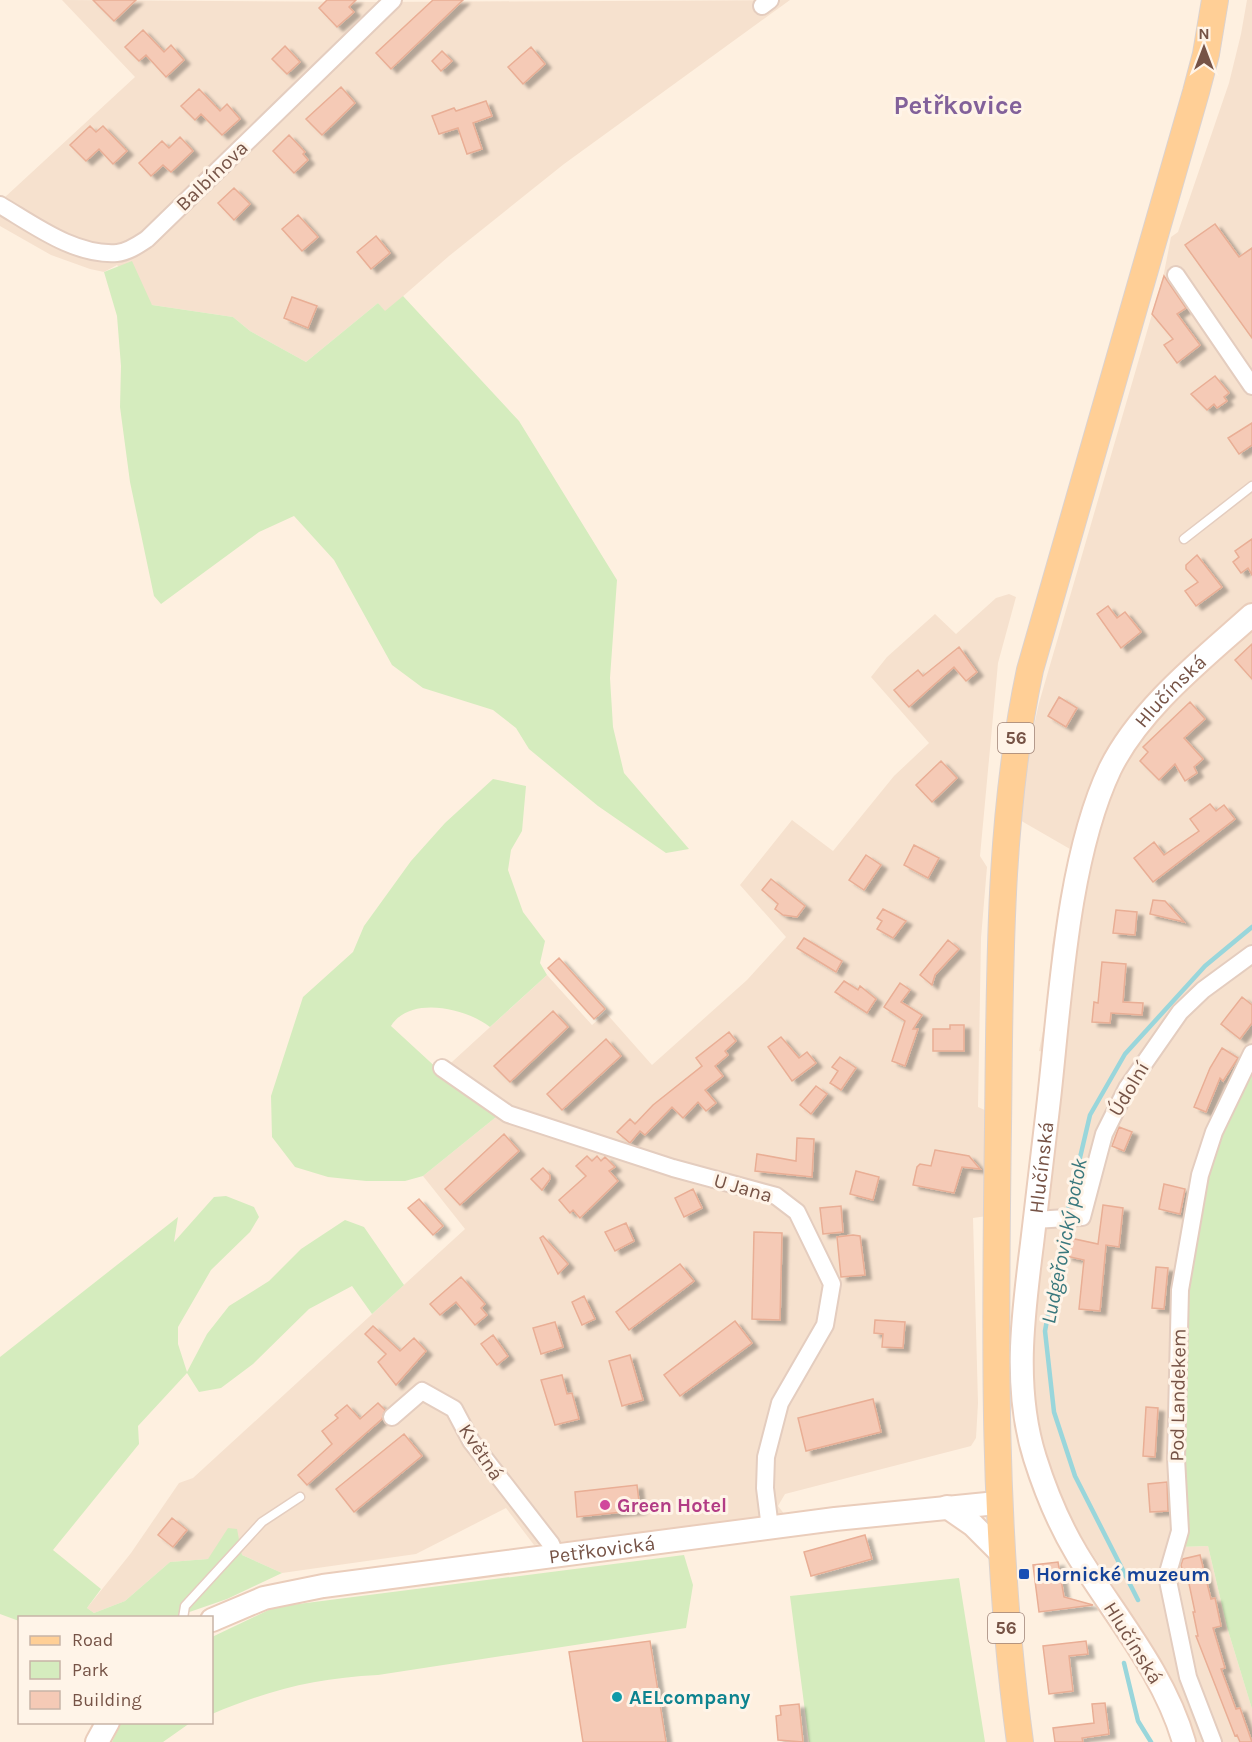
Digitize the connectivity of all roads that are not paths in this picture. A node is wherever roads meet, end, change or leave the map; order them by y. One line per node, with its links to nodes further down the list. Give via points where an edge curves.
1 (393, 0): 3 (street, Balbínova, via 147,239 132,249 117,253 82,248)
2 (1215, 0): 15 (main road, 56, via 1196,92 1033,658 1017,730 1005,837 1000,995)
3 (0, 205)
4 (1176, 275): 5 (street)
5 (1250, 380)
6 (1252, 486): 7 (lane)
7 (1184, 539)
8 (1252, 615): 12 (street, Hlučínská, via 1173,686 1130,738 1111,768 1095,808 1067,948)
9 (1252, 954): 12 (street, Údolní, via 1192,998 1156,1044 1111,1117 1082,1217)
10 (1252, 1053): 26 (street, Pod Landekem, via 1214,1132 1200,1175 1180,1290 1176,1458 1180,1531 1167,1576 1188,1677)
11 (442, 1068): 17 (street, U Jana, via 508,1114 673,1168 776,1196 797,1212 832,1284 825,1325 780,1403 766,1457)
12 (1054, 1220): 25 (street, Hlučínská, via 1022,1351 1024,1400 1034,1453 1057,1518 1151,1668)
13 (392, 1417): 19 (street, Květná, via 422,1391 454,1409 471,1441)
14 (300, 1497): 20 (lane, via 252,1531 185,1606)
15 (998, 1503): 16 (street, Petřkovická); 18 (main road, 56)
16 (947, 1507): 17 (street, Petřkovická); 18 (street, via 973,1525)
17 (770, 1528): 19 (street, Petřkovická)
18 (1000, 1552): 24 (main road, 56)
19 (556, 1555): 21 (street, Petřkovická, via 302,1589 250,1603)
20 (183, 1616)
21 (213, 1620)
22 (107, 1724): 23 (street)
23 (97, 1742)
24 (1020, 1742)
25 (1184, 1742)
26 (1213, 1742)

